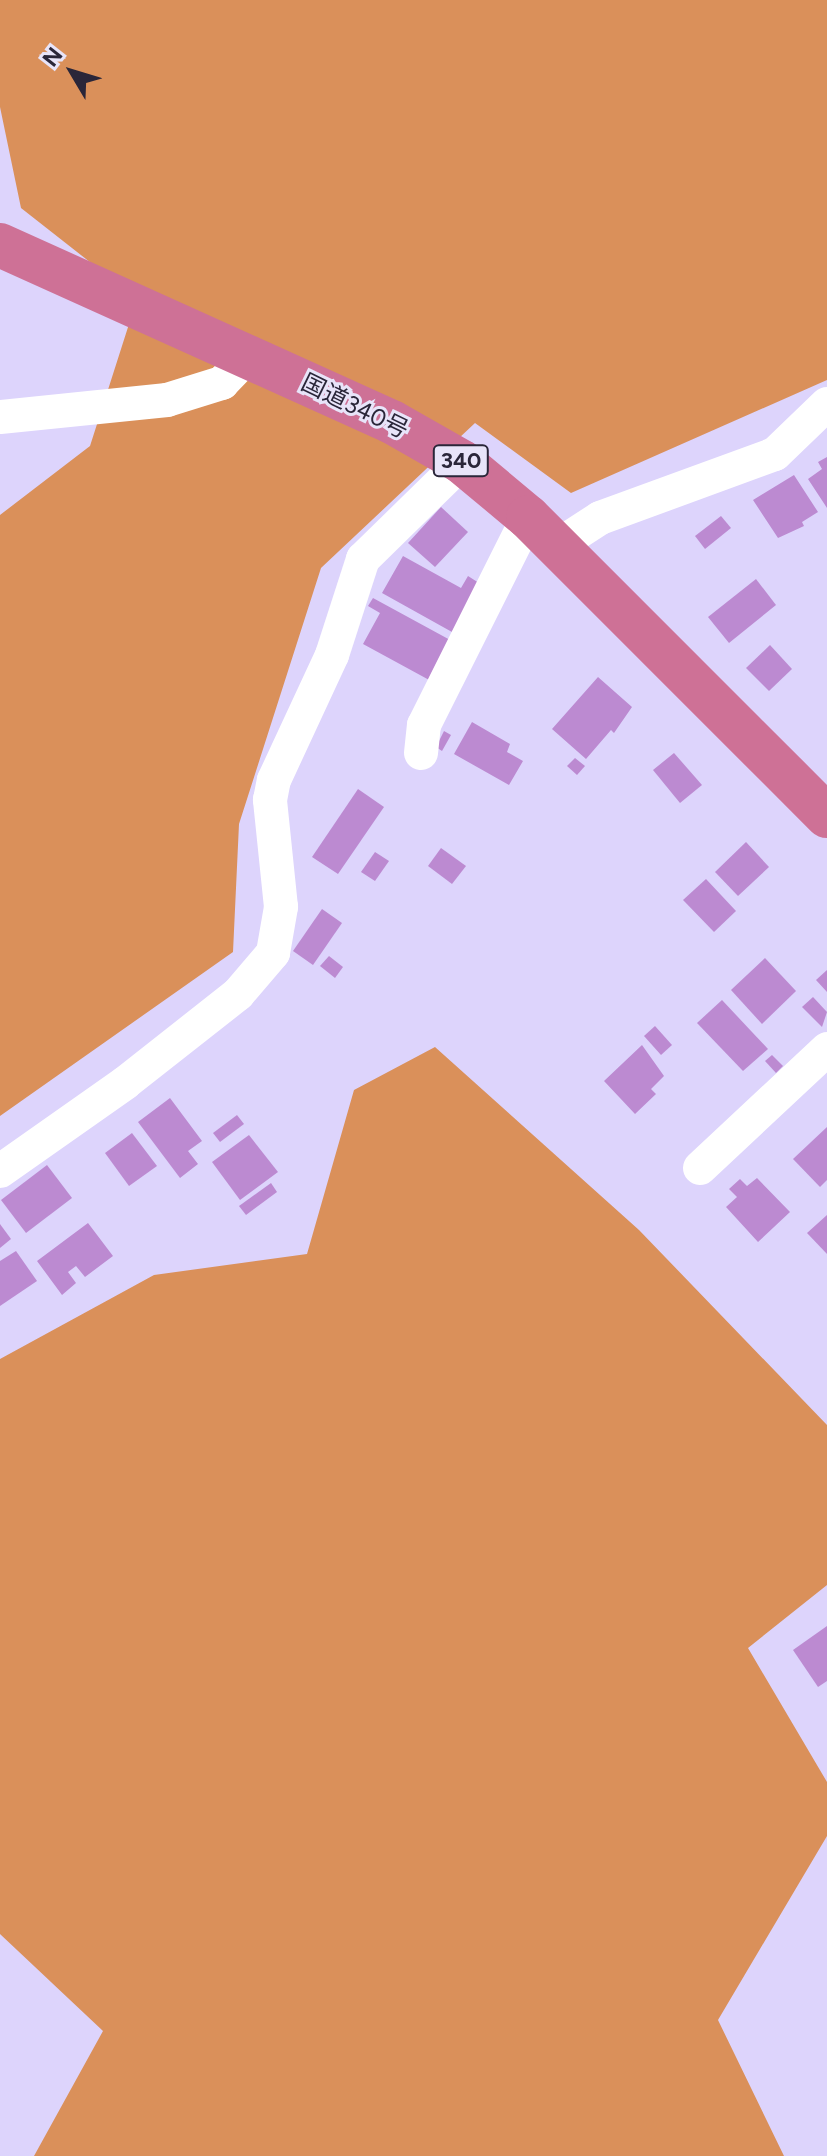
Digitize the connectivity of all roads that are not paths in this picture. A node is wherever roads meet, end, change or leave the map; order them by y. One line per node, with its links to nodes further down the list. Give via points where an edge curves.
1 (0, 245): 2 (highway, 国道340号 / 340)
2 (248, 356): 4 (street, via 222,383 167,400); 5 (highway, 国道340号 / 340, via 392,422)
3 (827, 404): 6 (street, via 775,454 600,518)
4 (0, 417)
5 (462, 462): 6 (highway, 国道340号 / 340); 11 (street, via 363,559 332,655 274,780 270,800 281,907 273,953 238,994)
6 (542, 531): 7 (street, via 424,725); 8 (highway, 国道340号 / 340)
7 (421, 753)
8 (827, 816)
9 (827, 1049): 10 (street)
10 (700, 1168)
11 (0, 1171)

